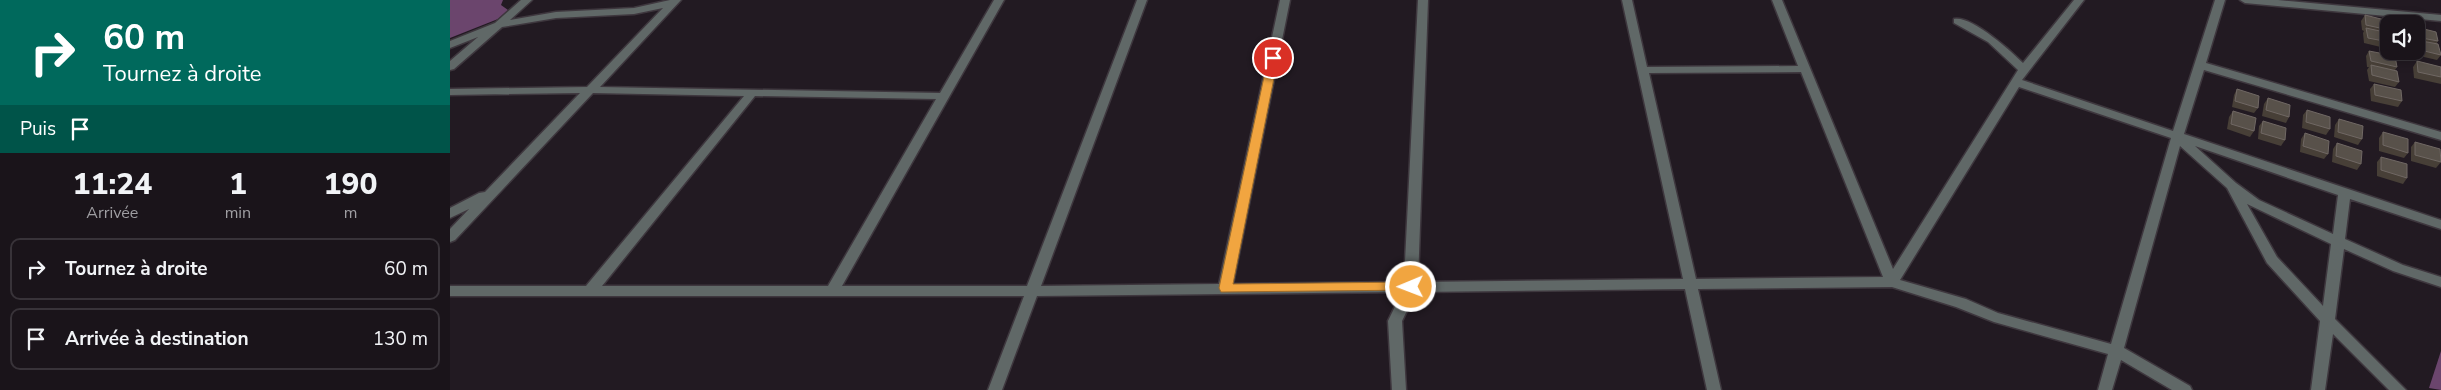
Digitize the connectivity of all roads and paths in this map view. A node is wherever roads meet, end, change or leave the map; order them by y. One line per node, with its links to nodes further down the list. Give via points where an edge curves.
1 (527, 0): 14 (street)
2 (999, 0): 25 (street)
3 (1142, 0): 43 (street)
4 (1284, 0): 39 (street)
5 (1423, 0): 38 (street)
6 (1627, 0): 20 (street)
7 (1777, 0): 18 (street)
8 (2079, 0): 19 (street)
9 (2220, 0): 16 (street)
10 (2245, 0): 12 (street)
11 (674, 2): 14 (street, via 634,11 556,15); 22 (street)
12 (2441, 18)
13 (1958, 21): 19 (street, via 1992,40)
14 (498, 25): 15 (street); 17 (street)
15 (450, 45)
16 (2199, 66): 26 (street); 27 (street)
17 (450, 67)
18 (1805, 69): 20 (street); 35 (street)
19 (2024, 69): 21 (street)
20 (1642, 70): 37 (street)
21 (2016, 82): 26 (street); 35 (street)
22 (590, 90): 23 (street); 24 (street); 29 (street)
23 (450, 92)
24 (752, 93): 25 (street); 41 (street)
25 (944, 96): 42 (street)
26 (2177, 136): 28 (street); 30 (street); 45 (street)
27 (2441, 136)
28 (2232, 186): 34 (street, via 2256,204); 44 (street, via 2272,260)
29 (495, 190): 31 (street); 33 (street)
30 (2345, 193): 32 (street); 34 (street)
31 (450, 214)
32 (2441, 225)
33 (450, 237)
34 (2339, 242): 36 (street, via 2398,268); 44 (street)
35 (1892, 282): 37 (street); 45 (street, via 1961,303 1994,317)
36 (2441, 282)
37 (1690, 284): 38 (street); 48 (street)
38 (1411, 287): 39 (street); 47 (street, via 1396,321)
39 (1225, 288): 43 (street)
40 (450, 291): 41 (street)
41 (590, 291): 42 (street)
42 (832, 291): 43 (street)
43 (1033, 291): 46 (street)
44 (2327, 320): 51 (street); 52 (street)
45 (2116, 351): 49 (street); 50 (street)
46 (995, 390)
47 (1399, 390)
48 (1714, 390)
49 (2105, 390)
50 (2185, 390)
51 (2318, 390)
52 (2399, 390)

